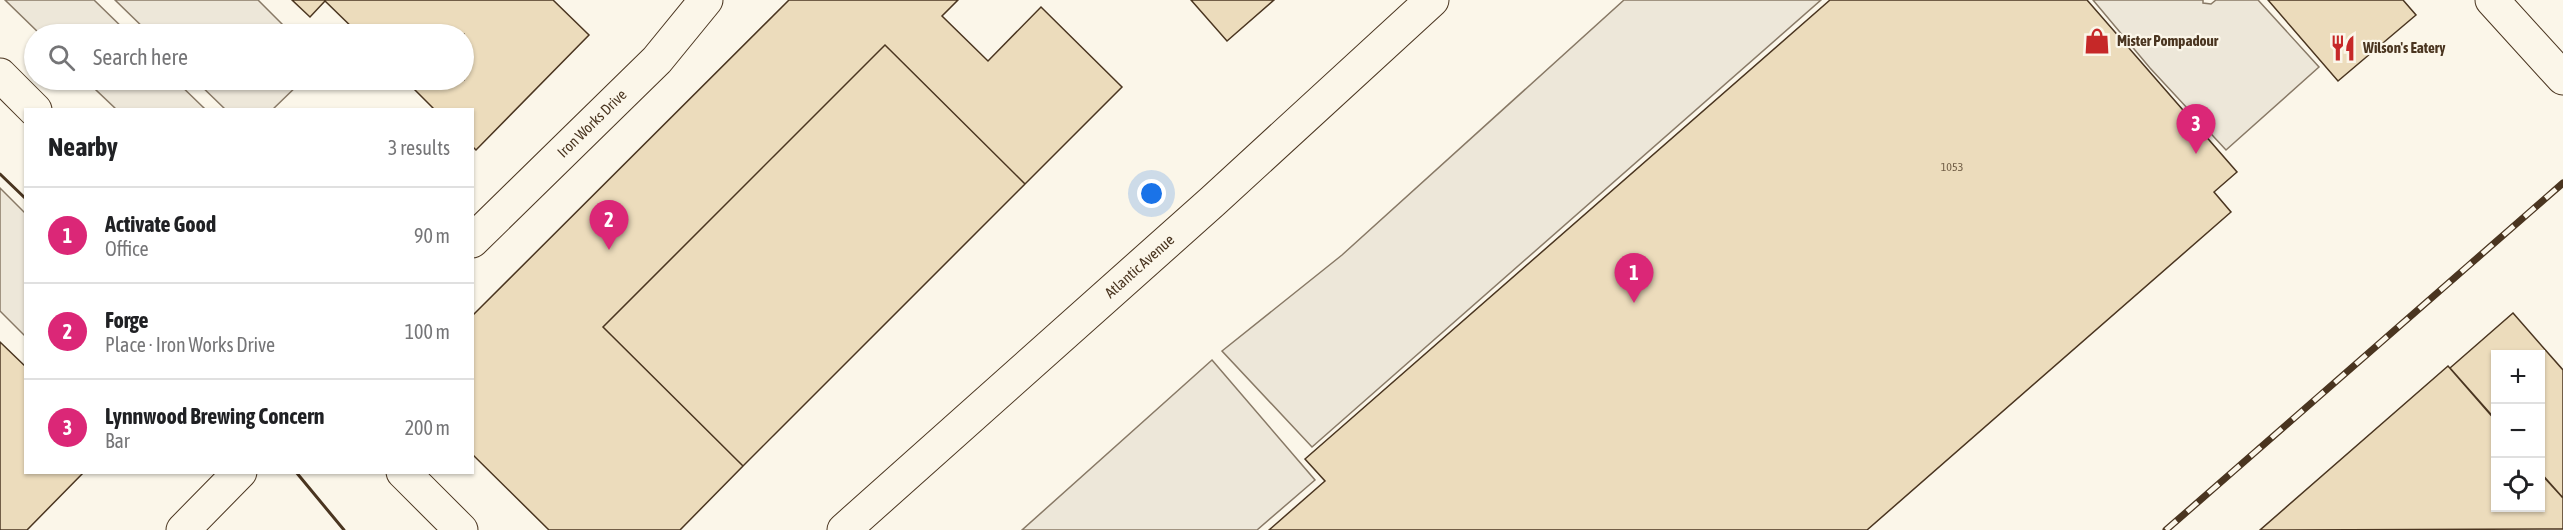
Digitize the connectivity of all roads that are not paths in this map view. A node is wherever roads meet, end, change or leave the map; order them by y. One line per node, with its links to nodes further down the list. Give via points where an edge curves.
1 (706, 0): 7 (main road, Iron Works Drive, via 657,60)
2 (1432, 0): 12 (main road, Atlantic Avenue)
3 (2492, 0): 5 (main road)
4 (0, 75): 6 (main road)
5 (2563, 78)
6 (33, 108)
7 (474, 239)
8 (238, 474): 10 (main road)
9 (405, 474): 11 (main road)
10 (183, 530)
11 (460, 530)
12 (844, 530)

